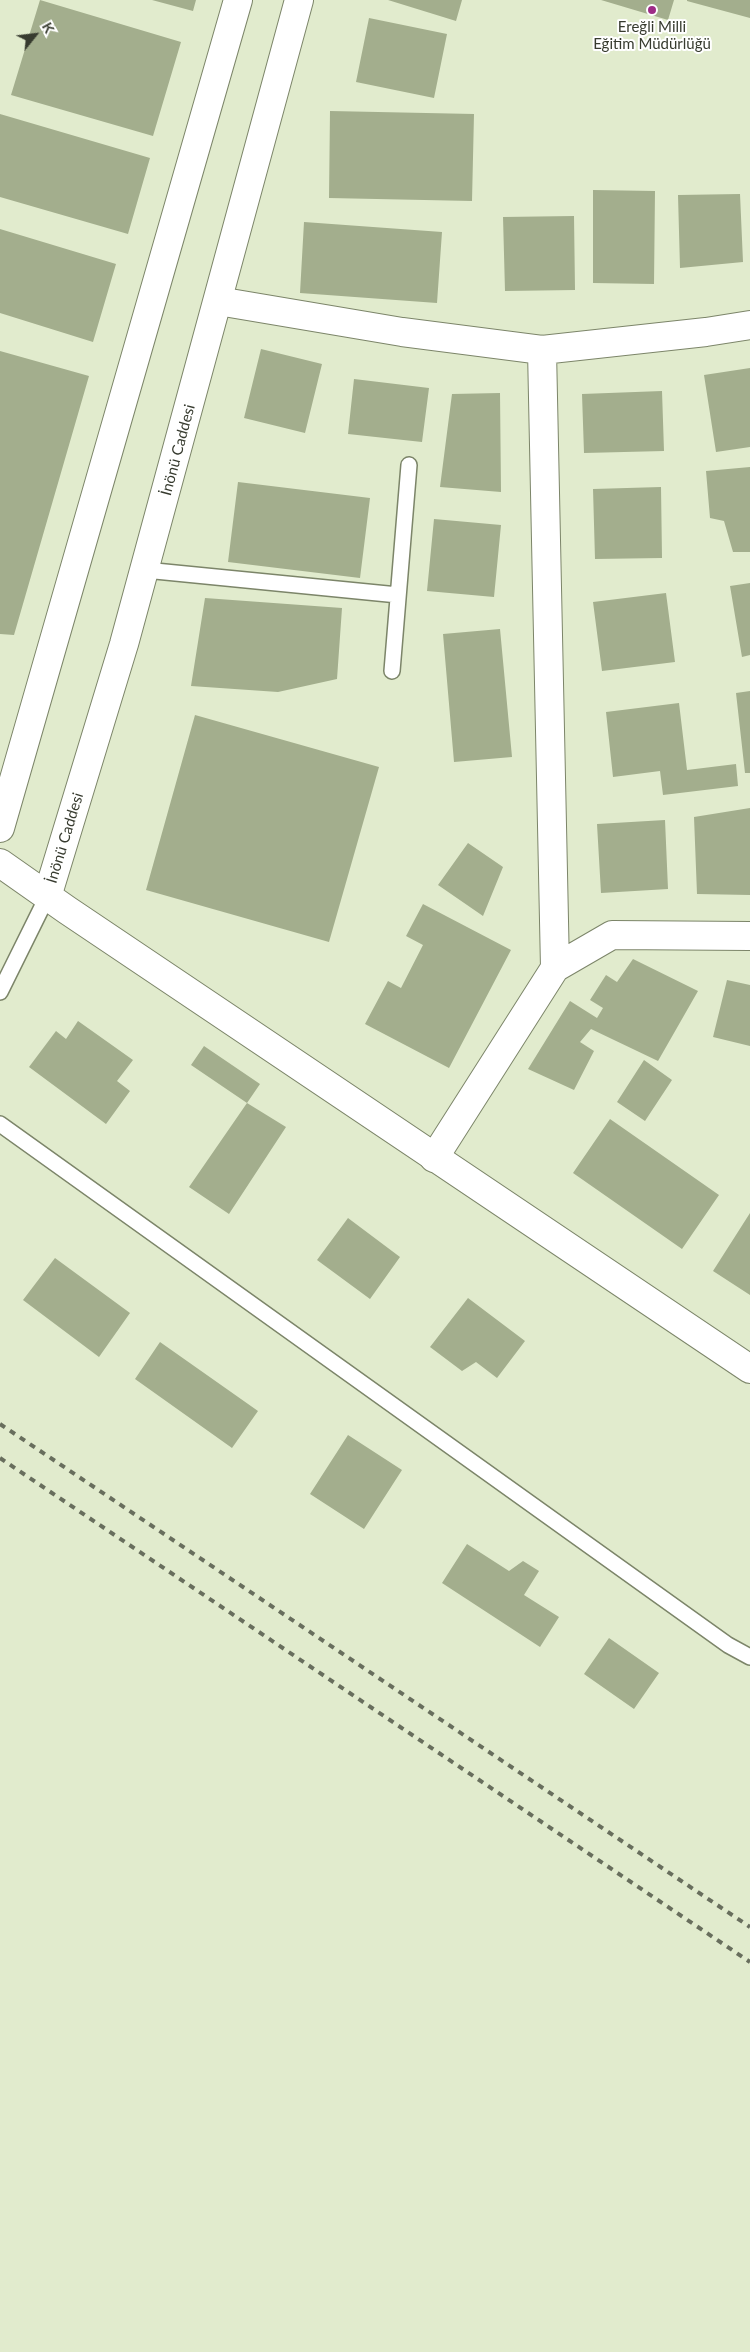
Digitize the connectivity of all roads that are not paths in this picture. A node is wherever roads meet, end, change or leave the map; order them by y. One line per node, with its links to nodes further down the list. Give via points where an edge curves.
1 (238, 0): 10 (main road)
2 (299, 0): 3 (main road, İnönü Caddesi)
3 (218, 301): 5 (main road, via 402,332); 7 (main road, İnönü Caddesi)
4 (750, 325): 5 (main road)
5 (542, 350): 14 (main road)
6 (409, 465): 8 (lane)
7 (145, 570): 8 (lane); 12 (main road, İnönü Caddesi)
8 (398, 596): 9 (lane)
9 (392, 671)
10 (0, 828)
11 (0, 863): 12 (main road)
12 (47, 896): 15 (lane); 17 (main road)
13 (750, 936): 14 (main road, via 612,935)
14 (555, 968): 17 (main road)
15 (0, 992)
16 (0, 1124): 19 (lane, via 704,1628)
17 (434, 1158): 18 (main road)
18 (750, 1369)
19 (750, 1657)

